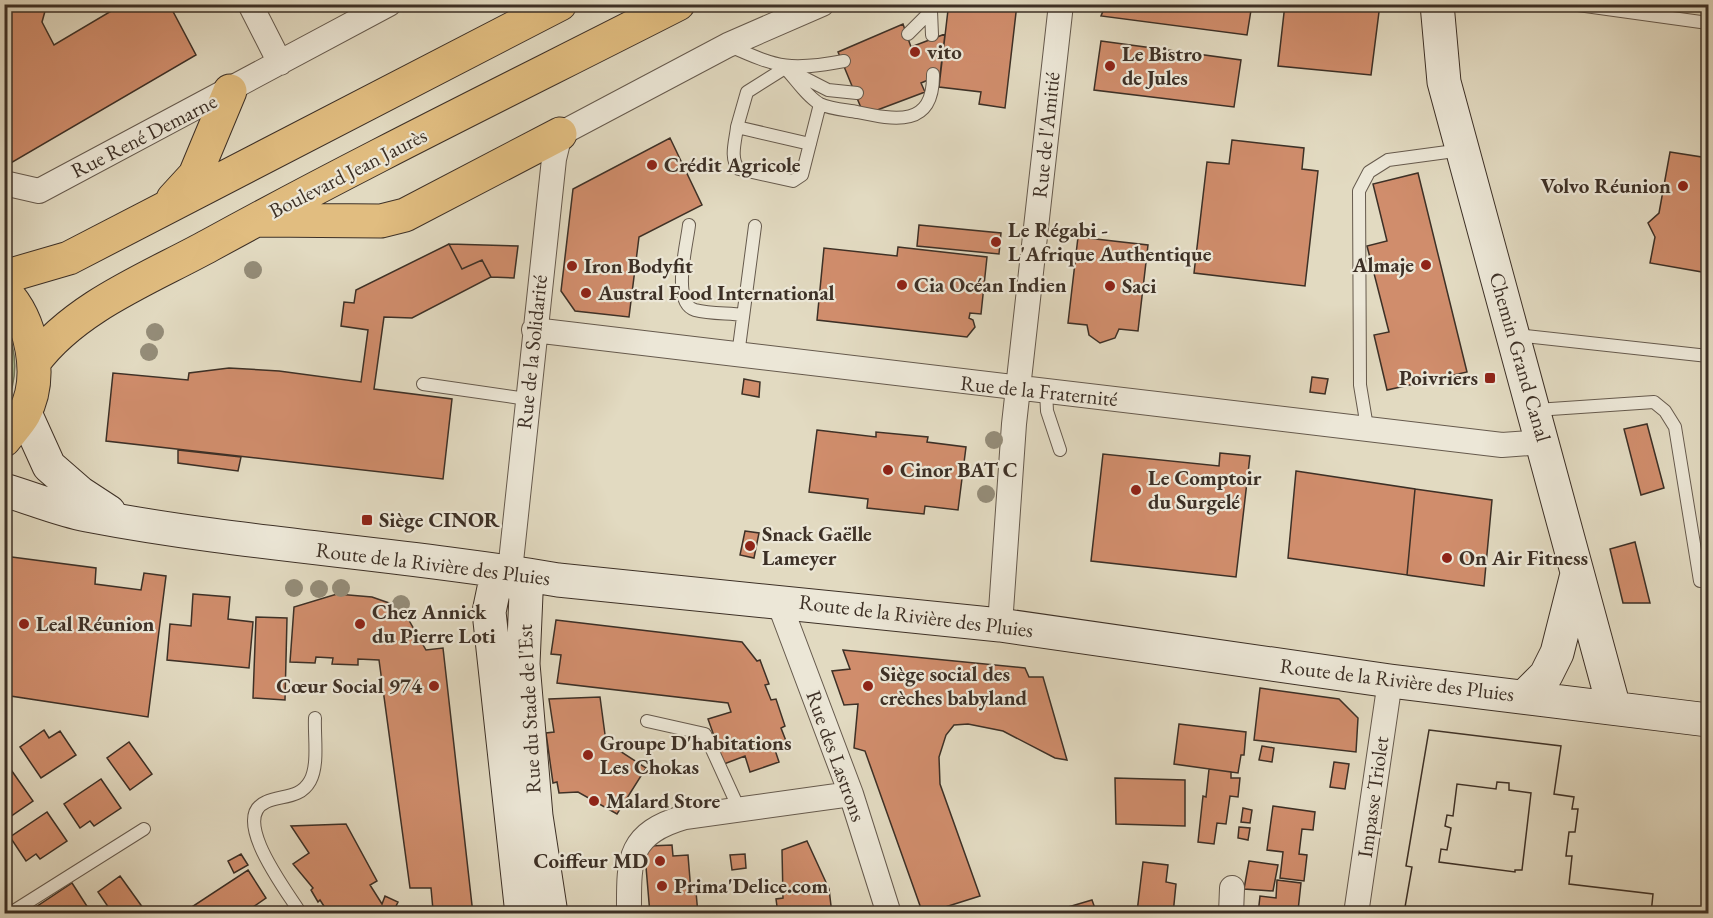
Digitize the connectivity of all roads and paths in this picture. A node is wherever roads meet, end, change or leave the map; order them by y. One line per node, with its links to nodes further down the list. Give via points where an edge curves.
1 (250, 4): 15 (street)
2 (389, 4): 15 (street, Rue René Demarne)
3 (560, 4): 26 (main road)
4 (678, 4): 27 (main road, Boulevard Jean Jaurès)
5 (822, 4): 13 (street)
6 (1061, 4): 39 (street, Rue de l'Amitié)
7 (1437, 4): 24 (main road, Chemin Grand Canal, via 1444,82)
8 (1571, 4): 10 (lane)
9 (933, 8): 11 (lane); 12 (lane)
10 (1708, 23)
11 (908, 34)
12 (932, 35)
13 (728, 45): 16 (lane); 22 (street)
14 (844, 61): 16 (lane)
15 (280, 63): 18 (street, Rue René Demarne)
16 (784, 68): 19 (lane, via 828,90); 20 (lane); 21 (lane, via 747,92)
17 (933, 74): 20 (lane, via 933,93 926,106 912,116 891,120)
18 (230, 92): 25 (street, Rue René Demarne, via 39,191); 26 (main road, via 195,174)
19 (857, 93)
20 (820, 104): 23 (lane)
21 (737, 127): 23 (lane); 23 (lane, via 734,158 739,169 793,182 802,175)
22 (560, 134): 27 (main road, via 405,215 381,221); 33 (street, Rue de la Solidarité)
23 (810, 144)
24 (1463, 150): 34 (main road, Chemin Grand Canal); 44 (lane, via 1388,160 1369,172 1359,191 1360,385)
25 (4, 183)
26 (161, 211): 30 (main road, via 69,258)
27 (255, 220): 37 (main road, Boulevard Jean Jaurès, via 94,308 50,341)
28 (689, 225): 32 (lane, via 681,292 685,303 693,309)
29 (755, 226): 32 (lane)
30 (4, 277)
31 (4, 291): 37 (main road, via 30,336)
32 (743, 315): 35 (lane)
33 (534, 330): 35 (street, Rue de la Fraternité); 41 (street, Rue de la Solidarité)
34 (1513, 335): 36 (lane); 42 (main road, Chemin Grand Canal)
35 (738, 355): 39 (street, Rue de la Fraternité)
36 (1708, 356)
37 (34, 362): 43 (main road)
38 (423, 384): 41 (lane)
39 (1019, 388): 40 (street, Rue de la Fraternité); 54 (street, Rue de l'Amitié)
40 (1046, 391): 44 (street, Rue de la Fraternité); 47 (lane, via 1047,411)
41 (527, 399): 51 (street, Rue de la Solidarité)
42 (1535, 410): 46 (main road, Chemin Grand Canal); 52 (lane, via 1654,402 1665,411 1675,427)
43 (25, 413): 45 (main road); 49 (main road, via 49,466 80,493)
44 (1367, 427): 46 (street, Rue de la Fraternité, via 1502,445)
45 (4, 440)
46 (1544, 442): 50 (main road, Chemin Grand Canal)
47 (1060, 450)
48 (4, 490): 49 (main road, via 86,515)
49 (122, 520): 51 (main road, Route de la Rivière des Pluies, via 285,546)
50 (1578, 569): 56 (main road, via 1557,653 1546,675); 57 (main road, Chemin Grand Canal)
51 (510, 571): 53 (main road, Route de la Rivière des Pluies, via 558,580); 67 (main road, Rue du Stade de l'Est, via 494,588 489,612); 68 (main road, Rue du Stade de l'Est, via 526,594 523,664 536,816)
52 (1700, 581)
53 (778, 600): 54 (main road, Route de la Rivière des Pluies); 61 (street, Rue des Lastrons)
54 (1000, 625): 55 (main road, Route de la Rivière des Pluies)
55 (1390, 681): 56 (main road, Route de la Rivière des Pluies); 72 (street, Impasse Triolet)
56 (1524, 697): 57 (main road, Route de la Rivière des Pluies)
57 (1614, 708): 59 (main road, Route de la Rivière des Pluies)
58 (315, 718): 66 (lane, via 310,782 296,794 264,803 253,823 258,844)
59 (1708, 720)
60 (647, 721): 62 (lane, via 705,734)
61 (851, 794): 62 (street); 70 (street, Rue des Lastrons)
62 (740, 811): 69 (street, via 666,823 635,848 629,866)
63 (144, 829): 65 (lane)
64 (1232, 888): 71 (street)
65 (9, 914)
66 (301, 914)
67 (522, 914)
68 (551, 914)
69 (629, 914)
70 (889, 914)
71 (1231, 914)
72 (1356, 914)

